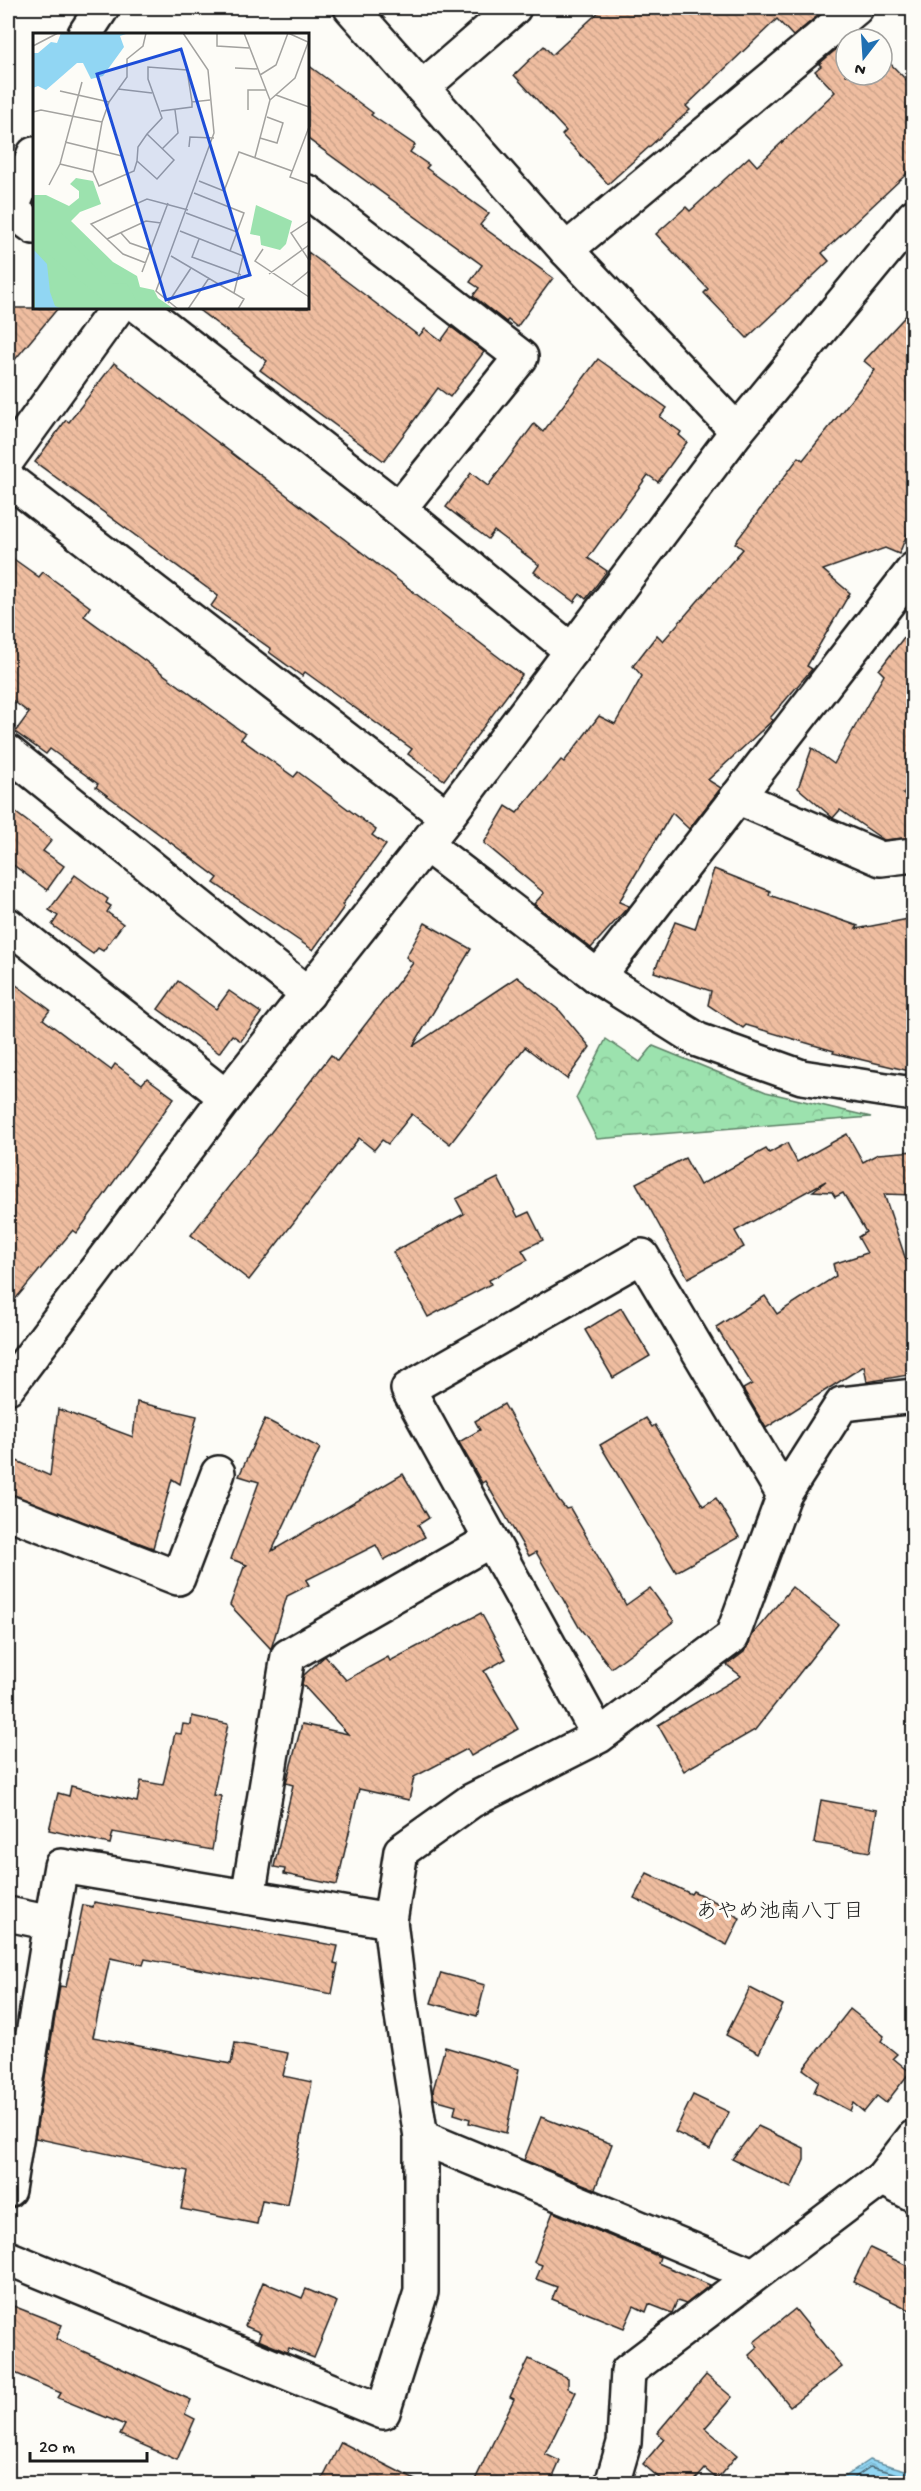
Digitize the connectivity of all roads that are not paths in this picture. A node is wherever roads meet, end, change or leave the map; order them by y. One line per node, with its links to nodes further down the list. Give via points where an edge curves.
1 (351, 8): 4 (street)
2 (514, 8): 4 (street)
3 (856, 8): 9 (street)
4 (423, 87): 9 (street)
5 (33, 156): 8 (street, via 11,210)
6 (309, 193): 15 (street, via 520,357)
7 (914, 216): 12 (street)
8 (33, 226)
9 (566, 249): 12 (street)
10 (116, 309): 13 (street)
11 (142, 309): 15 (street)
12 (737, 431): 17 (street)
13 (8, 459)
14 (8, 479): 20 (street)
15 (399, 510): 17 (street)
16 (914, 569): 19 (street)
17 (572, 651): 20 (street)
18 (8, 752): 25 (street)
19 (737, 797): 22 (street, via 881,859); 24 (street)
20 (447, 817): 21 (street)
21 (425, 844): 24 (street); 25 (street)
22 (914, 855)
23 (8, 925): 27 (street)
24 (598, 977): 26 (street, via 698,1040 802,1077)
25 (308, 994): 27 (street)
26 (914, 1091)
27 (226, 1097): 28 (street)
28 (8, 1387)
29 (914, 1396): 31 (street, via 842,1404)
30 (218, 1473): 32 (street, via 178,1578)
31 (784, 1495): 33 (street, via 642,1256 408,1389); 34 (street, via 732,1637)
32 (8, 1512)
33 (491, 1540): 34 (street); 35 (street, via 288,1656)
34 (599, 1736): 37 (street, via 471,1802 401,1851)
35 (248, 1897): 37 (street); 38 (street, via 61,1866)
36 (8, 1914): 38 (street)
37 (390, 1921): 39 (street)
38 (51, 1923): 42 (street)
39 (421, 2137): 44 (street, via 421,2292 383,2412); 45 (street)
40 (914, 2137): 41 (street)
41 (882, 2178): 43 (street); 45 (street)
42 (8, 2190)
43 (914, 2195)
44 (8, 2258)
45 (753, 2275): 46 (street, via 628,2370 624,2443)
46 (612, 2484)

